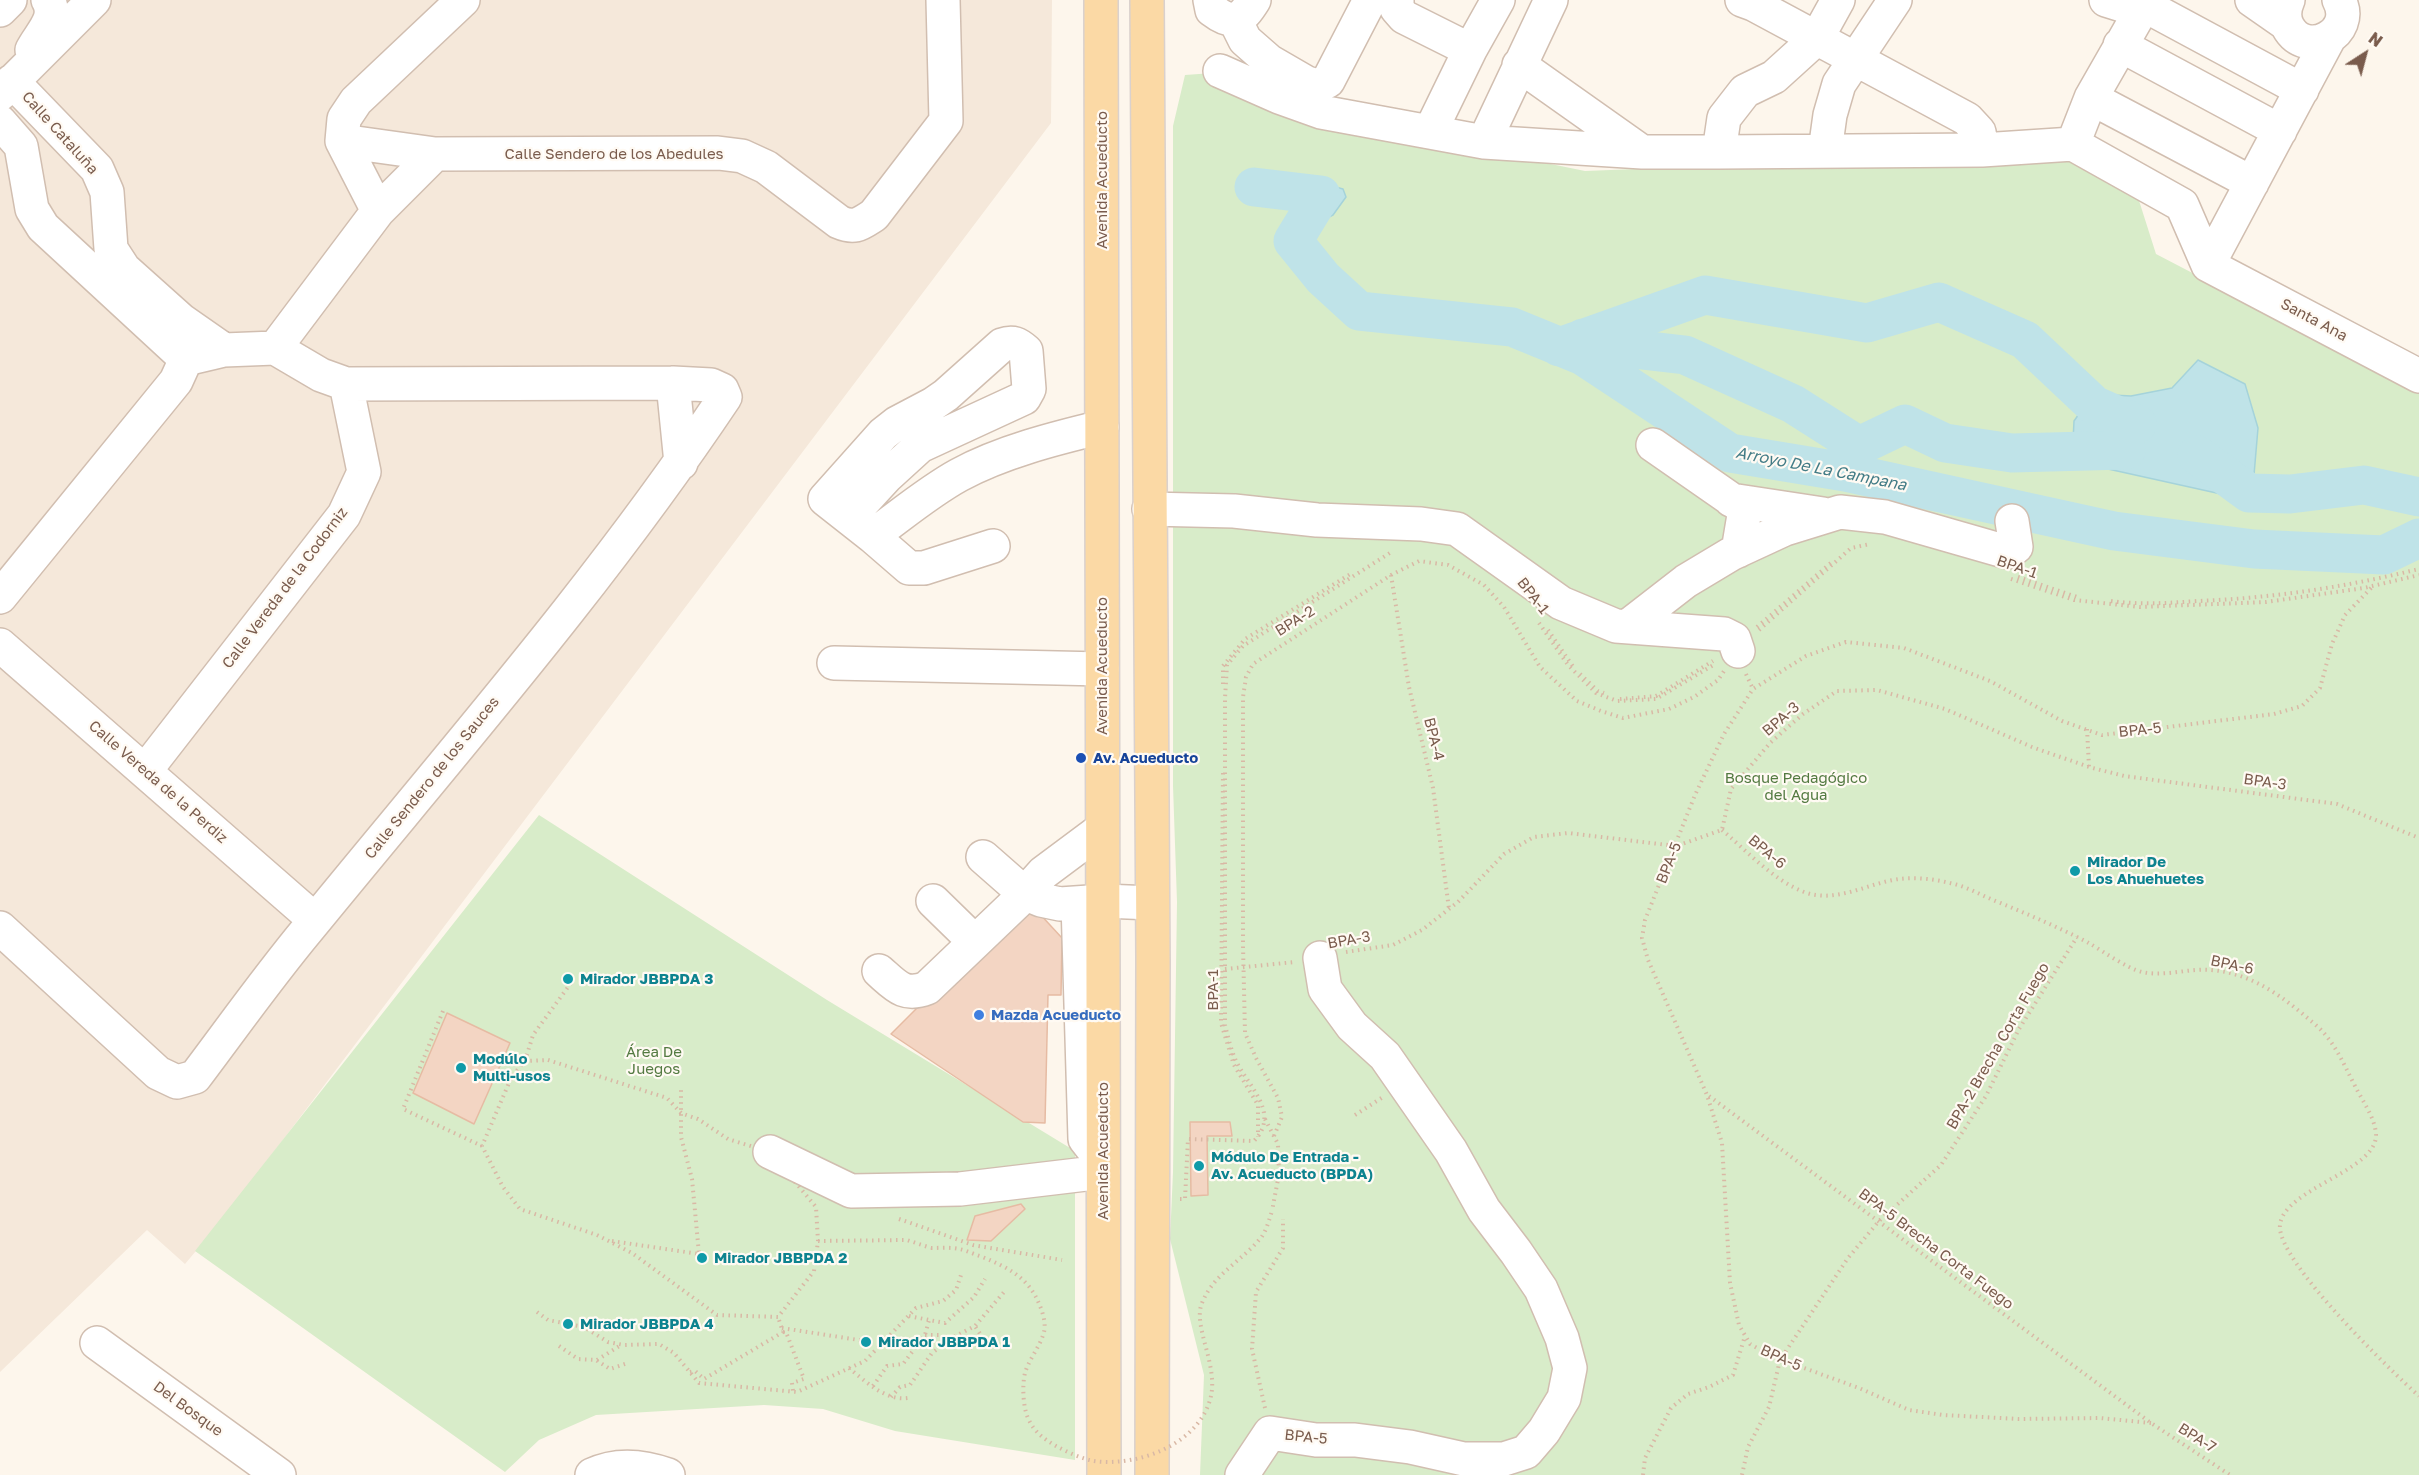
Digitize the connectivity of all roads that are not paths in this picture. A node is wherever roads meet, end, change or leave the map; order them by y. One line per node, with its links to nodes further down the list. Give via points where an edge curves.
1 (10, 0): 20 (street)
2 (48, 0): 30 (street, via 51,18)
3 (94, 0): 30 (street)
4 (463, 0): 37 (street, via 356,101 344,119)
5 (943, 0): 44 (street, Calle Sendero de los Abedules, via 946,121 874,214 861,224 849,227 838,222 766,167 742,156)
6 (1101, 0): 56 (main road, Avenida Acueducto)
7 (1147, 0): 62 (main road)
8 (1210, 0): 21 (street, via 1212,10 1224,20)
9 (1370, 0): 21 (street, via 1328,81 1318,86 1269,61 1245,40)
10 (1397, 0): 26 (street, via 1397,9 1404,17)
11 (1498, 0): 26 (street)
12 (1551, 0): 28 (street)
13 (1742, 0): 23 (street)
14 (1838, 0): 23 (street)
15 (1894, 0): 27 (street)
16 (2106, 0): 19 (street, via 2122,5)
17 (2252, 0): 22 (street)
18 (2342, 2): 24 (street, via 2341,25)
19 (2146, 3): 25 (street); 31 (street)
20 (0, 10)
21 (1244, 10)
22 (2287, 11): 24 (street, via 2290,32 2298,38 2318,43)
23 (1817, 38): 27 (street); 43 (street, via 1774,77 1745,91 1724,118)
24 (2328, 40): 31 (street)
25 (2120, 45): 32 (street); 34 (street)
26 (1470, 50): 35 (street)
27 (1856, 58): 40 (street, via 1967,119 1979,132); 41 (street, via 1839,84)
28 (1519, 64): 38 (street); 42 (street)
29 (1220, 71): 35 (street, via 1320,112)
30 (11, 82): 50 (street, Calle Cataluña, via 97,169 107,192 111,249 124,269 181,320)
31 (2302, 90): 34 (street)
32 (2091, 98): 36 (street); 39 (street)
33 (0, 122): 51 (street, via 21,146 32,209 43,227)
34 (2280, 131): 45 (street)
35 (1430, 132): 38 (street)
36 (2169, 139): 45 (street); 46 (street)
37 (342, 141): 44 (street, Calle Sendero de los Abedules); 47 (street)
38 (1484, 142): 42 (street)
39 (2073, 144): 40 (street); 46 (street)
40 (1982, 150): 41 (street)
41 (1825, 151): 43 (street)
42 (1642, 152): 43 (street)
43 (1719, 152)
44 (435, 154): 47 (street)
45 (2252, 183): 48 (street)
46 (2182, 205): 48 (street)
47 (378, 211): 49 (street)
48 (2208, 265): 52 (street, Santa Ana)
49 (275, 348): 50 (street); 53 (street, Calle Sendero de los Sauces, via 321,375)
50 (224, 350): 51 (street)
51 (186, 359): 68 (street, via 176,381)
52 (2419, 376)
53 (346, 384): 54 (street, Calle Sendero de los Sauces); 75 (street, Calle Vereda de la Codorniz, via 364,472 344,515)
54 (673, 384): 59 (street); 59 (street, Calle Sendero de los Sauces, via 711,385 722,390 725,397)
55 (933, 404): 57 (street); 57 (street, via 1002,345 1009,342 1026,351 1029,389 1024,398); 65 (street, via 884,434 825,499)
56 (1102, 427): 65 (street, via 1056,438 960,475); 74 (main road, Avenida Acueducto)
57 (939, 437): 61 (street, via 920,446)
58 (1653, 445): 60 (street)
59 (681, 464): 82 (street, Calle Sendero de los Sauces, via 521,670)
60 (1731, 500): 63 (street); 67 (street, via 1745,509)
61 (863, 502)
62 (1149, 509): 70 (street, via 1234,511 1457,529 1561,603 1616,626); 81 (main road)
63 (1831, 515): 64 (street, via 1840,512 1885,517 2007,552 2016,547); 67 (street, via 1785,529)
64 (2012, 521)
65 (872, 536): 66 (street, via 909,568 924,568)
66 (993, 546)
67 (1738, 551): 70 (street, via 1686,581)
68 (14, 562): 69 (street)
69 (0, 597)
70 (1628, 626): 72 (street, via 1724,634 1734,639)
71 (0, 645): 75 (street, Calle Vereda de la Perdiz)
72 (1736, 650)
73 (834, 663): 74 (street)
74 (1102, 669): 76 (main road, Avenida Acueducto)
75 (145, 771): 82 (street, Calle Vereda de la Perdiz)
76 (1102, 829): 78 (street, via 1061,858); 80 (main road, Avenida Acueducto)
77 (983, 857): 78 (street)
78 (1024, 893): 80 (street, via 1060,904); 84 (street)
79 (933, 901): 84 (street)
80 (1091, 902): 81 (street); 85 (main road, Avenida Acueducto); 90 (street, via 1085,1139)
81 (1152, 903): 87 (main road)
82 (315, 920): 83 (street, Calle Sendero de los Sauces, via 195,1077 177,1082 158,1073)
83 (0, 928)
84 (975, 942): 88 (street, via 927,988 914,993 899,989)
85 (1103, 956): 87 (main road); 90 (main road, Avenida Acueducto)
86 (1320, 958): 97 (street, BPA-5, via 1325,989 1352,1026 1385,1056 1540,1289 1563,1338 1570,1368 1564,1398 1526,1452 1504,1459 1464,1459 1410,1447 1316,1440 1270,1432)
87 (1153, 959): 96 (main road)
88 (879, 971)
89 (771, 1152): 90 (street, via 851,1191 960,1189)
90 (1102, 1166): 95 (main road, Avenida Acueducto)
91 (97, 1343): 92 (street, Del Bosque)
92 (279, 1475)
93 (592, 1475): 94 (street, via 617,1467 644,1467)
94 (668, 1475)
95 (1104, 1475)
96 (1152, 1475)
97 (1242, 1475)

